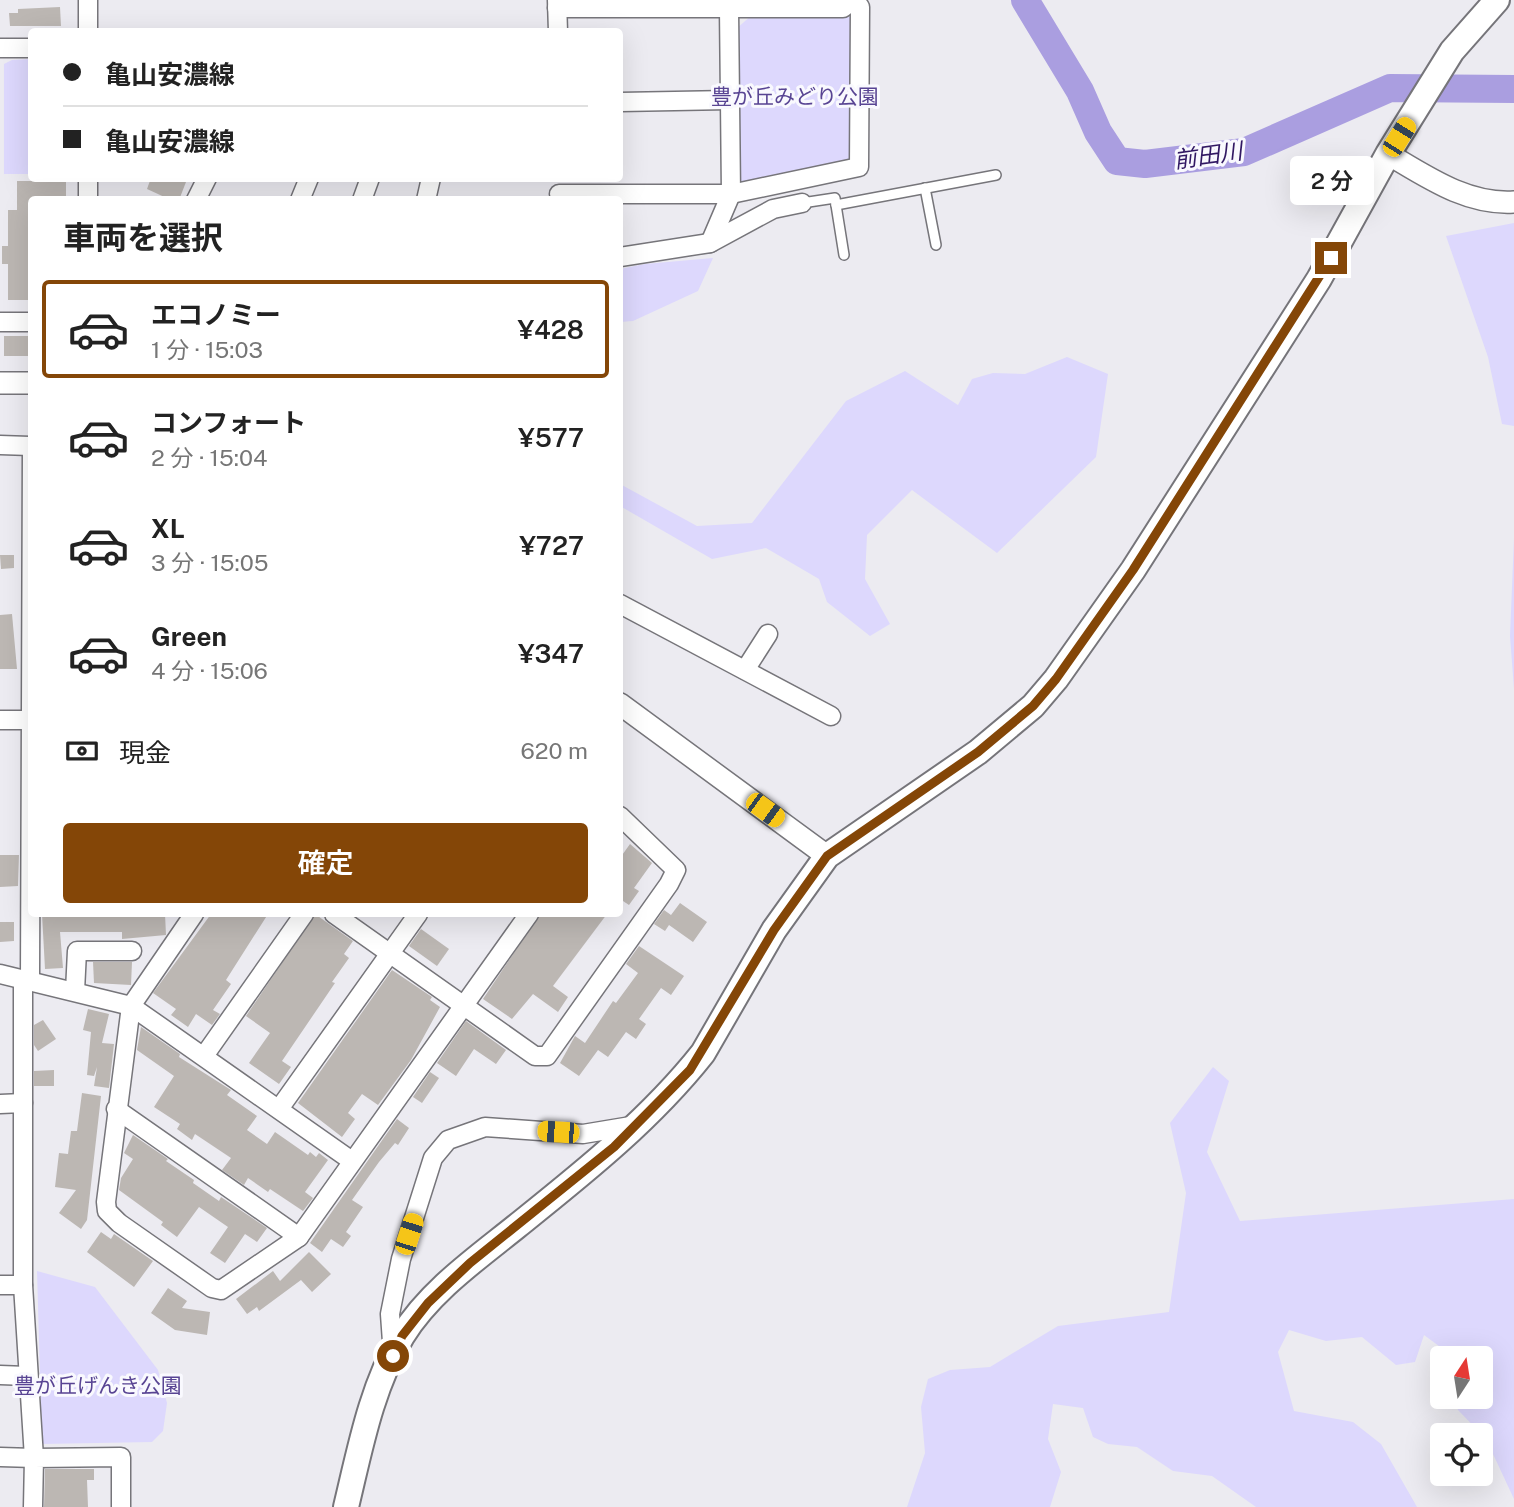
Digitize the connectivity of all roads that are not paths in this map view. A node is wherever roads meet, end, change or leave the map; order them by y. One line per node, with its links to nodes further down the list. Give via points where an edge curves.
1 (88, 0): 6 (street)
2 (854, 0): 5 (street, via 843,8); 16 (street, via 860,8 859,167)
3 (1497, 0): 12 (main road, via 1470,28)
4 (557, 4): 5 (street); 7 (street)
5 (729, 9): 10 (street)
6 (88, 28)
7 (558, 28)
8 (0, 48): 9 (street)
9 (28, 48)
10 (729, 100): 11 (street); 16 (street)
11 (623, 102)
12 (1388, 155): 17 (street, via 1453,191 1499,203); 38 (main road, via 1319,279 1133,570 1056,679 1033,706 978,752)
13 (996, 175): 14 (lane)
14 (925, 188): 19 (lane); 21 (lane)
15 (559, 191): 16 (street)
16 (731, 194): 20 (street)
17 (1514, 202)
18 (802, 203): 19 (lane, via 835,198); 20 (street, via 773,209)
19 (836, 205): 22 (lane)
20 (710, 243): 23 (street)
21 (936, 245)
22 (844, 255)
23 (623, 257)
24 (0, 321): 25 (street)
25 (28, 323)
26 (0, 383): 27 (street)
27 (28, 383)
28 (0, 445): 29 (street)
29 (28, 446)
30 (623, 606): 32 (street)
31 (768, 634): 32 (street)
32 (745, 670): 34 (street)
33 (623, 706): 38 (street)
34 (831, 716)
35 (0, 720): 36 (street)
36 (28, 722)
37 (623, 819): 50 (street, via 676,870 547,1056 535,1056)
38 (827, 856): 57 (main road, via 774,930 702,1053)
39 (28, 893): 48 (street)
40 (192, 917): 51 (street)
41 (302, 917): 52 (street)
42 (338, 917): 46 (street)
43 (416, 917): 46 (street)
44 (527, 917): 50 (street)
45 (132, 951): 49 (street, via 77,951)
46 (390, 953): 50 (street); 56 (street)
47 (0, 974): 48 (street)
48 (27, 979): 49 (street); 53 (street)
49 (75, 991): 51 (street)
50 (464, 1005): 58 (street)
51 (131, 1006): 52 (street); 55 (street)
52 (204, 1056): 56 (street)
53 (23, 1103): 54 (street); 61 (street)
54 (0, 1104)
55 (117, 1109): 59 (street); 59 (street, via 106,1202 107,1211 129,1230 221,1290)
56 (279, 1110): 58 (street)
57 (637, 1125): 62 (main road, via 470,1263 428,1303 402,1336); 62 (street, via 583,1134 485,1127 448,1139 433,1158 401,1259 390,1314)
58 (352, 1161): 59 (street)
59 (299, 1237)
60 (0, 1285): 61 (street)
61 (23, 1285): 64 (street)
62 (393, 1356): 69 (main road, via 368,1419)
63 (0, 1376): 64 (street)
64 (27, 1376): 66 (street)
65 (0, 1457): 66 (street)
66 (34, 1458): 67 (street); 68 (street, via 121,1457)
67 (33, 1507)
68 (121, 1507)
69 (346, 1507)

